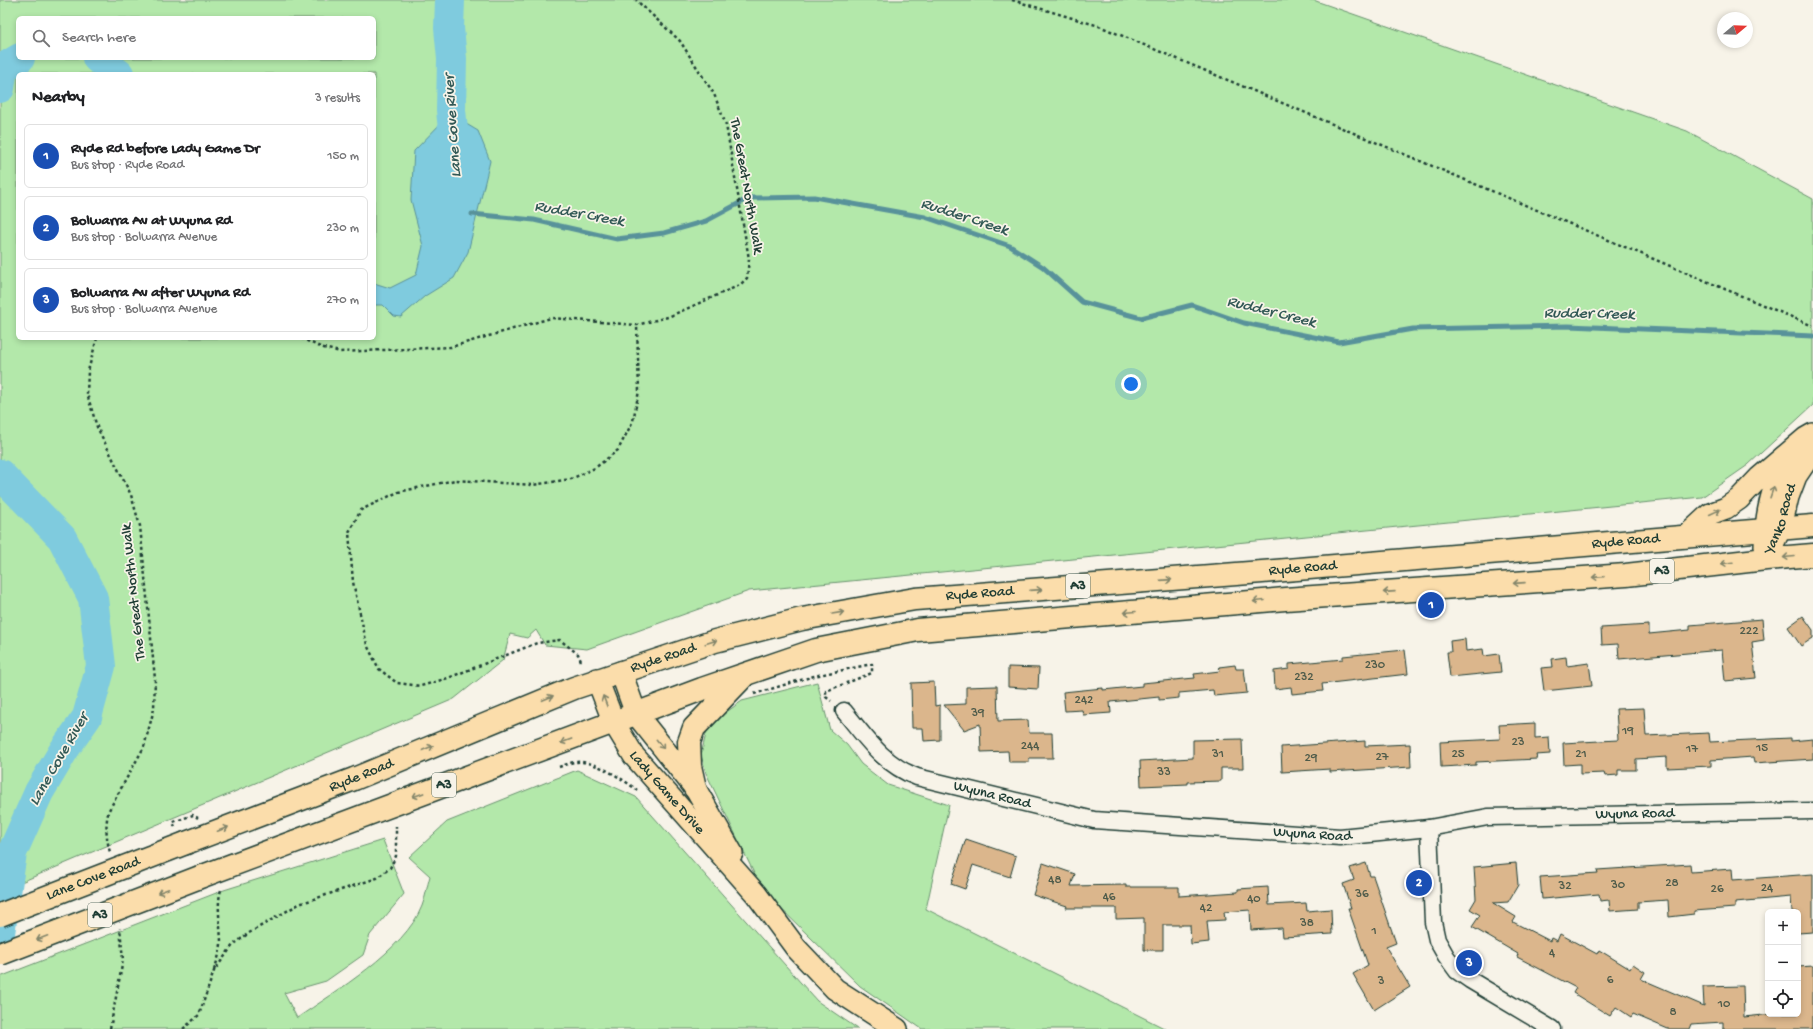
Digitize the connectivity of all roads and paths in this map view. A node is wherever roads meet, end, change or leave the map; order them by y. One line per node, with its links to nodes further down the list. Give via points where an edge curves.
1 (636, 0): 3 (path, The Great North Walk, via 680,41 714,94 726,125 749,259 747,278 740,285 668,317)
2 (1012, 0): 4 (path, via 1099,26)
3 (637, 325): 6 (path, The Great North Walk, via 551,318 451,347 340,352); 15 (path, via 638,391 633,421 618,450 596,468 571,479 534,485 455,480 398,492 361,510 349,532 353,582 367,645 379,669 397,683 420,686 448,678 537,643 560,640 578,654)
4 (1813, 326)
5 (96, 340): 27 (path, The Great North Walk, via 88,371 88,394 97,427 130,495 140,526 155,678 154,708 144,747)
6 (305, 340)
7 (1813, 434): 9 (main road, Yanko Road)
8 (1813, 451): 11 (main road, Yanko Road, via 1796,476)
9 (1785, 457): 11 (main road, Yanko Road, one-way to 9, via 1770,499); 12 (main road, Yanko Road, one-way to 9, via 1710,514 1726,508 1739,499 1759,478)
10 (1813, 526): 11 (highway, Ryde Road / A3)
11 (1773, 528): 12 (highway, Ryde Road / A3); 14 (main road, Yanko Road)
12 (1685, 537): 16 (highway, Ryde Road / A3, one-way to 12, via 715,641 802,619 915,599)
13 (1813, 555): 14 (highway, Ryde Road / A3, one-way to 14)
14 (1766, 559): 17 (highway, Ryde Road / A3, one-way to 17, via 1626,575 1277,600 918,630 816,650)
15 (581, 661)
16 (621, 672): 18 (highway, Ryde Road / A3); 21 (main road, Lady Game Drive)
17 (746, 673): 21 (highway, Ryde Road / A3); 24 (highway, via 694,728 689,742 690,766)
18 (597, 679): 22 (main road, Lady Game Drive, one-way to 18); 30 (highway, Ryde Road / A3, one-way to 18, via 354,779)
19 (749, 696): 20 (path, via 814,676 872,664 872,673 826,691 826,697)
20 (844, 711): 29 (street, Wyuna Road, via 877,753 893,766 917,778 1094,820 1340,837)
21 (636, 714): 22 (highway, Ryde Road / A3); 24 (main road, Lady Game Drive, one-way to 24)
22 (614, 723): 32 (main road, Lady Game Drive, via 634,756); 34 (highway, Ryde Road / A3, one-way to 34, bridge)
23 (559, 767): 25 (path, via 586,762)
24 (695, 788): 32 (main road, Lady Game Drive)
25 (642, 794)
26 (1813, 811): 29 (street, Wyuna Road, via 1488,817)
27 (106, 819)
28 (396, 826): 35 (path, via 396,856 390,868 377,878 299,904 286,911 233,945)
29 (1429, 828): 38 (street, via 1433,922 1446,956 1457,971 1470,980)
30 (186, 843): 33 (highway, Lane Cove Road / A3, bridge)
31 (222, 886): 35 (path, via 218,900 221,946)
32 (756, 894): 37 (main road, Lady Game Drive, via 796,948 835,989)
33 (0, 914)
34 (0, 954)
35 (214, 971): 36 (path, via 199,1015)
36 (183, 1029)
37 (897, 1029)
38 (1552, 1029)

